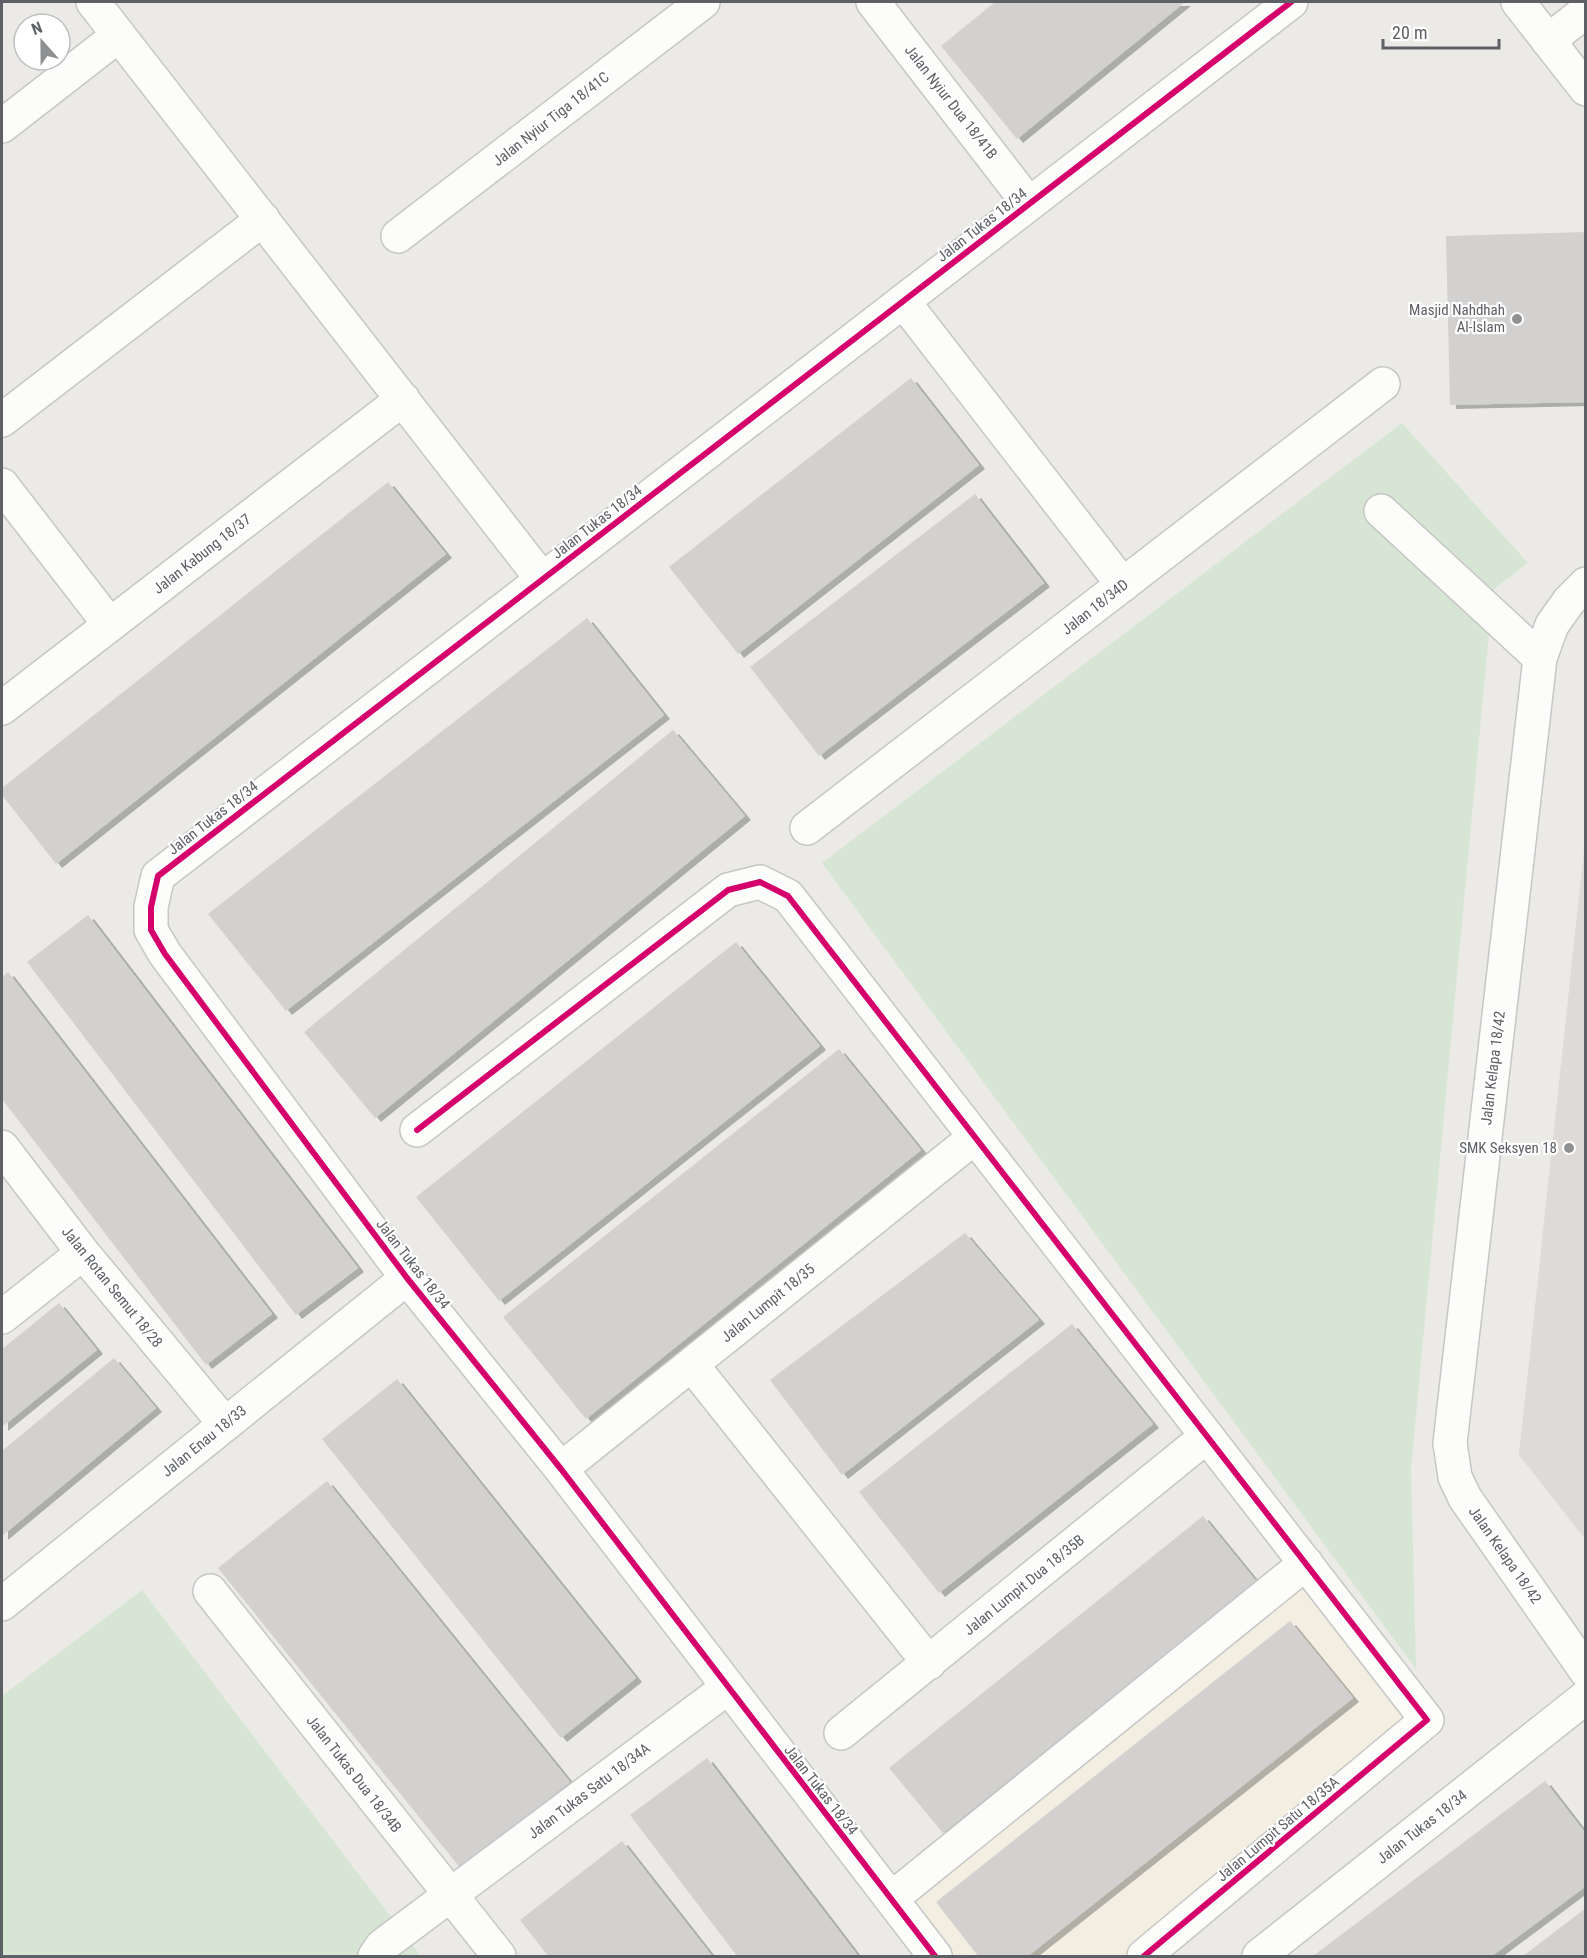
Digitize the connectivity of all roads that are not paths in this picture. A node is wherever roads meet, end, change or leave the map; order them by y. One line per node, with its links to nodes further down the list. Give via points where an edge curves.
1 (93, 2): 7 (street)
2 (703, 2): 13 (street, Jalan Nyiur Tiga 18/41C)
3 (873, 2): 11 (street, Jalan Nyiur Dua 18/41B)
4 (1291, 2): 11 (street, Jalan Tukas 18/34)
5 (1518, 2): 8 (street)
6 (1586, 11): 8 (street)
7 (119, 35): 10 (street); 12 (street)
8 (1548, 41): 9 (street)
9 (1586, 89)
10 (2, 126)
11 (1029, 204): 14 (street, Jalan Tukas 18/34)
12 (263, 219): 16 (street); 17 (street)
13 (398, 236)
14 (903, 301): 20 (street, Jalan Tukas 18/34); 22 (street)
15 (1383, 384): 22 (street, Jalan 18/34D)
16 (403, 399): 20 (street); 23 (street, Jalan Kabung 18/37)
17 (2, 420)
18 (2, 485): 23 (street)
19 (1380, 511): 24 (street)
20 (542, 579): 31 (street, Jalan Tukas 18/34, via 158,876 151,907 151,930 165,954)
21 (1586, 584): 24 (street, Jalan Kelapa 18/42, via 1552,625)
22 (1123, 585): 26 (street, Jalan 18/34D)
23 (110, 625): 25 (street, Jalan Kabung 18/37)
24 (1540, 658): 41 (street, Jalan Kelapa 18/42, via 1450,1443 1455,1477 1465,1498)
25 (2, 708)
26 (807, 828)
27 (417, 1130): 28 (street, via 728,890 760,882 788,896)
28 (975, 1137): 33 (street, Jalan Lumpit 18/35); 35 (street)
29 (2, 1147): 30 (street, Jalan Rotan Semut 18/28)
30 (83, 1253): 32 (street); 34 (street, Jalan Rotan Semut 18/28)
31 (407, 1278): 34 (street, Jalan Enau 18/33); 36 (street, Jalan Tukas 18/34)
32 (2, 1317)
33 (692, 1365): 36 (street, Jalan Lumpit 18/35); 40 (street)
34 (225, 1424): 39 (street, Jalan Enau 18/33)
35 (1207, 1436): 37 (street); 40 (street, Jalan Lumpit Dua 18/35B)
36 (561, 1469): 42 (street, Jalan Tukas 18/34)
37 (1306, 1563): 46 (street); 50 (street, Jalan Lumpit Satu 18/35A, via 1427,1720)
38 (210, 1591): 45 (street, Jalan Tukas Dua 18/34B)
39 (2, 1604)
40 (929, 1663): 44 (street, Jalan Lumpit Dua 18/35B)
41 (1586, 1671)
42 (727, 1688): 45 (street, Jalan Tukas Satu 18/34A); 46 (street, Jalan Tukas 18/34)
43 (1586, 1697): 51 (street, Jalan Tukas 18/34)
44 (841, 1733)
45 (450, 1895): 47 (street, Jalan Tukas Satu 18/34A, via 382,1946); 48 (street, Jalan Tukas Dua 18/34B)
46 (891, 1899): 49 (street, Jalan Tukas 18/34)
47 (375, 1956)
48 (499, 1956)
49 (935, 1956)
50 (1144, 1956)
51 (1259, 1956)

